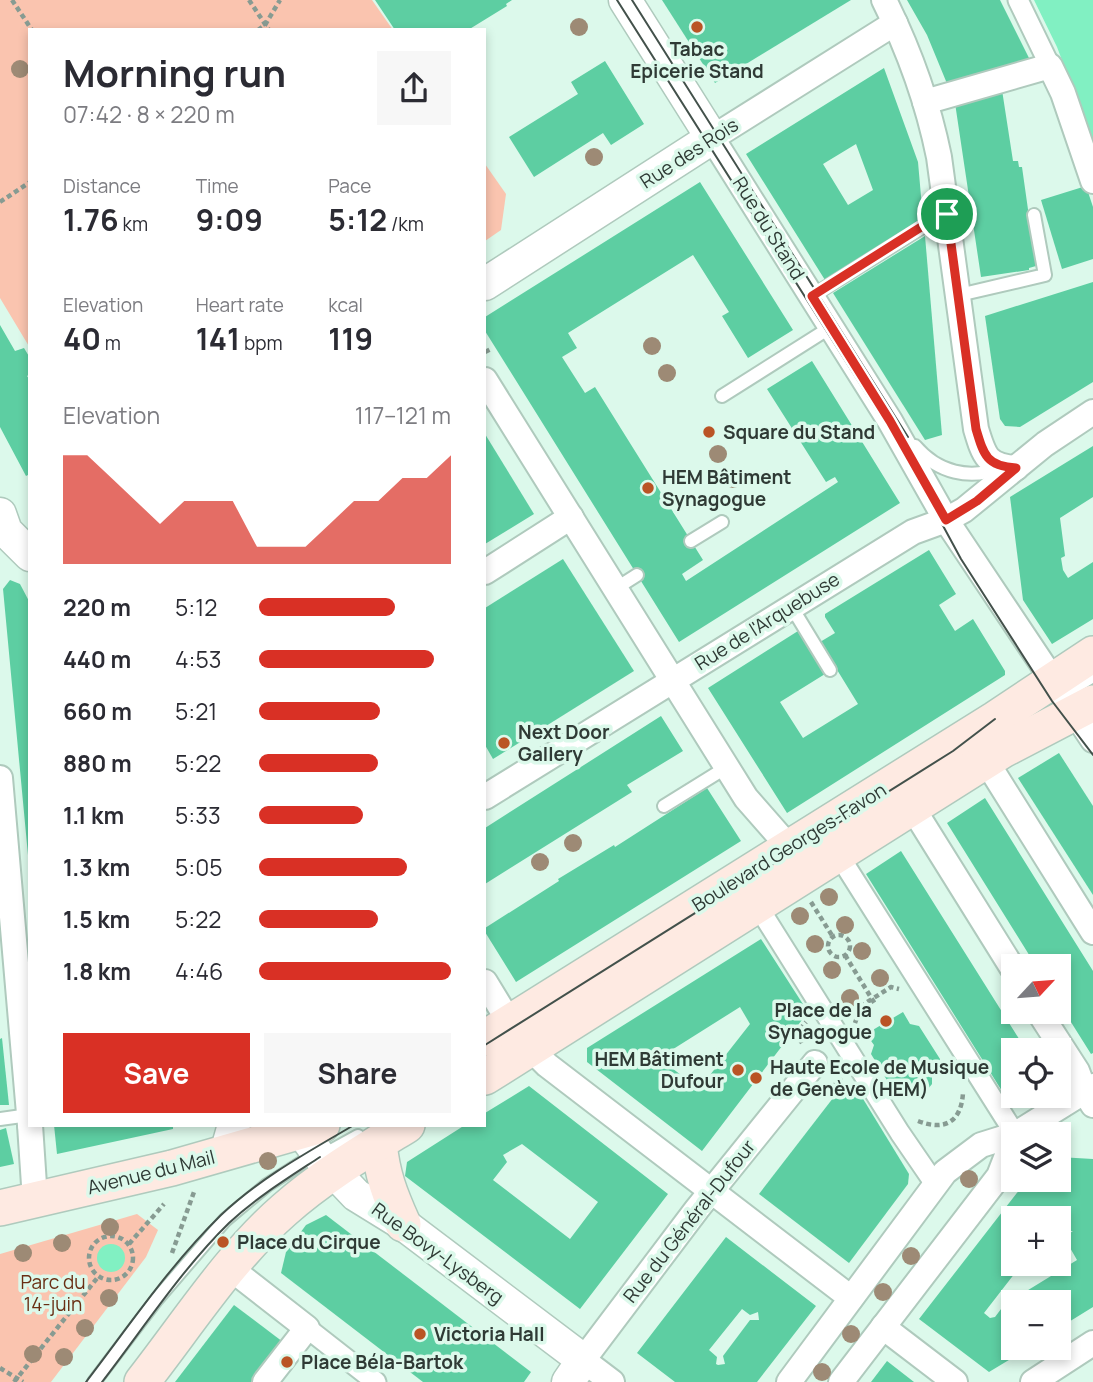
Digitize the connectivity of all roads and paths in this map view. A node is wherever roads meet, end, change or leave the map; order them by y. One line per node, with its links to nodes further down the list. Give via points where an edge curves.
1 (12, 0): 9 (path)
2 (249, 0): 8 (path)
3 (281, 0): 8 (path)
4 (625, 0): 12 (street, Rue du Stand)
5 (884, 0): 7 (street)
6 (1018, 0): 10 (street)
7 (895, 23): 11 (street); 12 (street, Rue des Rois)
8 (267, 27)
9 (31, 28)
10 (1050, 66): 11 (street); 13 (street)
11 (925, 102): 16 (street)
12 (712, 138): 18 (street, Rue des Rois); 20 (street, Rue du Stand)
13 (1093, 181)
14 (28, 184): 15 (path)
15 (0, 202)
16 (947, 214): 19 (street); 20 (lane)
17 (1034, 215): 19 (lane, via 1045,275)
18 (486, 283)
19 (959, 295): 28 (street, via 976,429 988,459)
20 (812, 296): 21 (street, Rue du Stand)
21 (831, 327): 25 (lane); 27 (street, Rue du Stand)
22 (491, 349): 23 (path)
23 (486, 352)
24 (486, 382): 29 (street)
25 (722, 396)
26 (1093, 412): 28 (street, Rue de l'Arquebuse)
27 (890, 421): 28 (lane, via 925,458 948,471 978,475); 30 (street, Rue du Stand)
28 (1010, 468): 30 (street, Rue de l'Arquebuse, via 977,501)
29 (571, 517): 35 (street); 37 (street)
30 (946, 520): 38 (street, Rue de l'Arquebuse, via 913,532); 43 (street, Rue du Stand)
31 (722, 522): 33 (lane)
32 (7, 529): 34 (street)
33 (691, 541)
34 (28, 553)
35 (486, 571)
36 (637, 575): 37 (lane)
37 (615, 589): 42 (street)
38 (790, 606): 40 (lane); 42 (street, Rue de l'Arquebuse)
39 (1093, 654): 43 (main road, Boulevard Georges-Favon)
40 (830, 670)
41 (1093, 676): 43 (lane)
42 (673, 679): 45 (street); 47 (street, Rue de l'Arquebuse)
43 (1066, 696): 44 (main road, Boulevard Georges-Favon); 50 (main road, Boulevard Georges-Favon, via 995,719)
44 (986, 761): 49 (main road, Boulevard Georges-Favon); 55 (street)
45 (727, 767): 48 (lane); 50 (street, via 746,798)
46 (0, 778): 54 (street)
47 (486, 793)
48 (664, 806)
49 (912, 807): 51 (main road, Boulevard Georges-Favon); 57 (street)
50 (789, 847): 63 (main road, Boulevard Georges-Favon)
51 (838, 854): 53 (main road, Boulevard Georges-Favon); 60 (street)
52 (808, 897): 56 (path)
53 (757, 905): 63 (main road, Boulevard Georges-Favon); 64 (street)
54 (22, 931): 68 (street)
55 (1093, 932)
56 (833, 937): 58 (path, via 848,941); 58 (path, via 830,953)
57 (1003, 954)
58 (845, 955): 61 (path)
59 (486, 984): 63 (street)
60 (927, 994): 61 (path, via 891,987); 67 (street)
61 (874, 1001): 64 (path, via 861,1006)
62 (1048, 1024): 69 (street)
63 (508, 1036): 66 (main road, Boulevard Georges-Favon); 84 (street)
64 (846, 1046): 77 (street)
65 (815, 1063): 84 (street, Rue du Général-Dufour)
66 (486, 1075)
67 (981, 1081): 72 (street); 77 (path, via 962,1094 963,1104 955,1119 934,1127 919,1121)
68 (28, 1089)
69 (1090, 1094): 73 (street)
70 (28, 1115): 71 (lane)
71 (0, 1119)
72 (1006, 1122)
73 (1039, 1122)
74 (30, 1127): 85 (street)
75 (332, 1127): 80 (lane)
76 (384, 1133): 80 (main road); 88 (main road, via 384,1180)
77 (900, 1133): 83 (street)
78 (230, 1139): 80 (main road, Avenue du Mail); 85 (main road, Avenue du Mail, via 172,1168)
79 (1001, 1140): 83 (street, via 962,1157)
80 (305, 1143): 88 (street, Rue Bovy-Lysberg, via 356,1195); 91 (main road, via 282,1212); 101 (lane, via 267,1185 225,1220)
81 (1001, 1171): 94 (street)
82 (197, 1181): 90 (path)
83 (935, 1184): 93 (street)
84 (711, 1192): 93 (street); 98 (street, Rue du Général-Dufour)
85 (35, 1200): 87 (main road, Avenue du Mail)
86 (164, 1204): 89 (path)
87 (0, 1208)
88 (403, 1223): 98 (street, Rue Bovy-Lysberg)
89 (129, 1244): 92 (path, via 133,1258 129,1271 116,1280); 92 (path, via 111,1235 94,1243 88,1262)
90 (165, 1261)
91 (230, 1268): 95 (street); 102 (main road)
92 (98, 1277): 99 (path)
93 (851, 1298): 106 (street)
94 (883, 1326): 107 (street); 108 (street)
95 (307, 1328): 103 (street); 104 (street)
96 (1093, 1343): 109 (street)
97 (0, 1368): 99 (path)
98 (575, 1371): 105 (street, Rue Bovy-Lysberg)
99 (15, 1380): 100 (path)
100 (23, 1382)
101 (94, 1382)
102 (142, 1382)
103 (265, 1382)
104 (376, 1382)
105 (612, 1382)
106 (789, 1382)
107 (841, 1382)
108 (956, 1382)
109 (1033, 1382)

